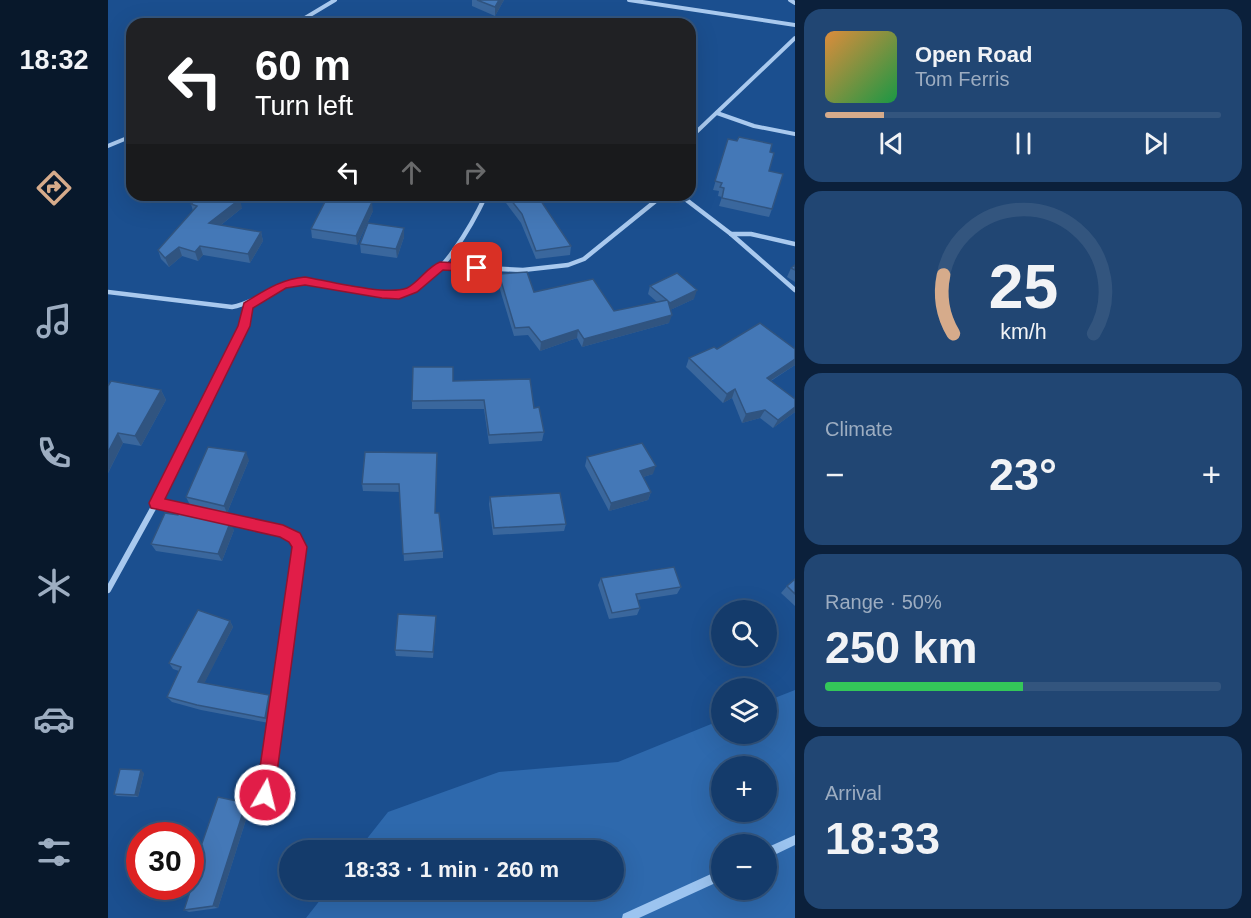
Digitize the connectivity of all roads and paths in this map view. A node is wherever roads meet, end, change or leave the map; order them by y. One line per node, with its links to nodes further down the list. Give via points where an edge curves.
1 (335, 0): 5 (street)
2 (629, 0): 6 (street)
3 (790, 0): 4 (street)
4 (795, 3)
5 (305, 18)
6 (795, 25)
7 (795, 38): 8 (street)
8 (717, 113): 9 (street); 10 (street)
9 (696, 132)
10 (795, 134)
11 (126, 138): 12 (street)
12 (108, 146)
13 (483, 201): 18 (street, via 471,227)
14 (656, 201): 18 (street, via 584,259 568,265 523,270)
15 (688, 201): 16 (street)
16 (730, 234): 17 (street, via 751,234); 19 (street)
17 (795, 244)
18 (440, 266): 21 (street, via 413,290 399,295 305,281 282,285)
19 (795, 290)
20 (108, 292): 21 (street)
21 (248, 306): 22 (street, via 244,326)
22 (156, 503): 23 (street); 25 (street)
23 (190, 511)
24 (202, 513): 26 (street, via 283,531 295,537 300,547)
25 (108, 590)
26 (265, 795)

